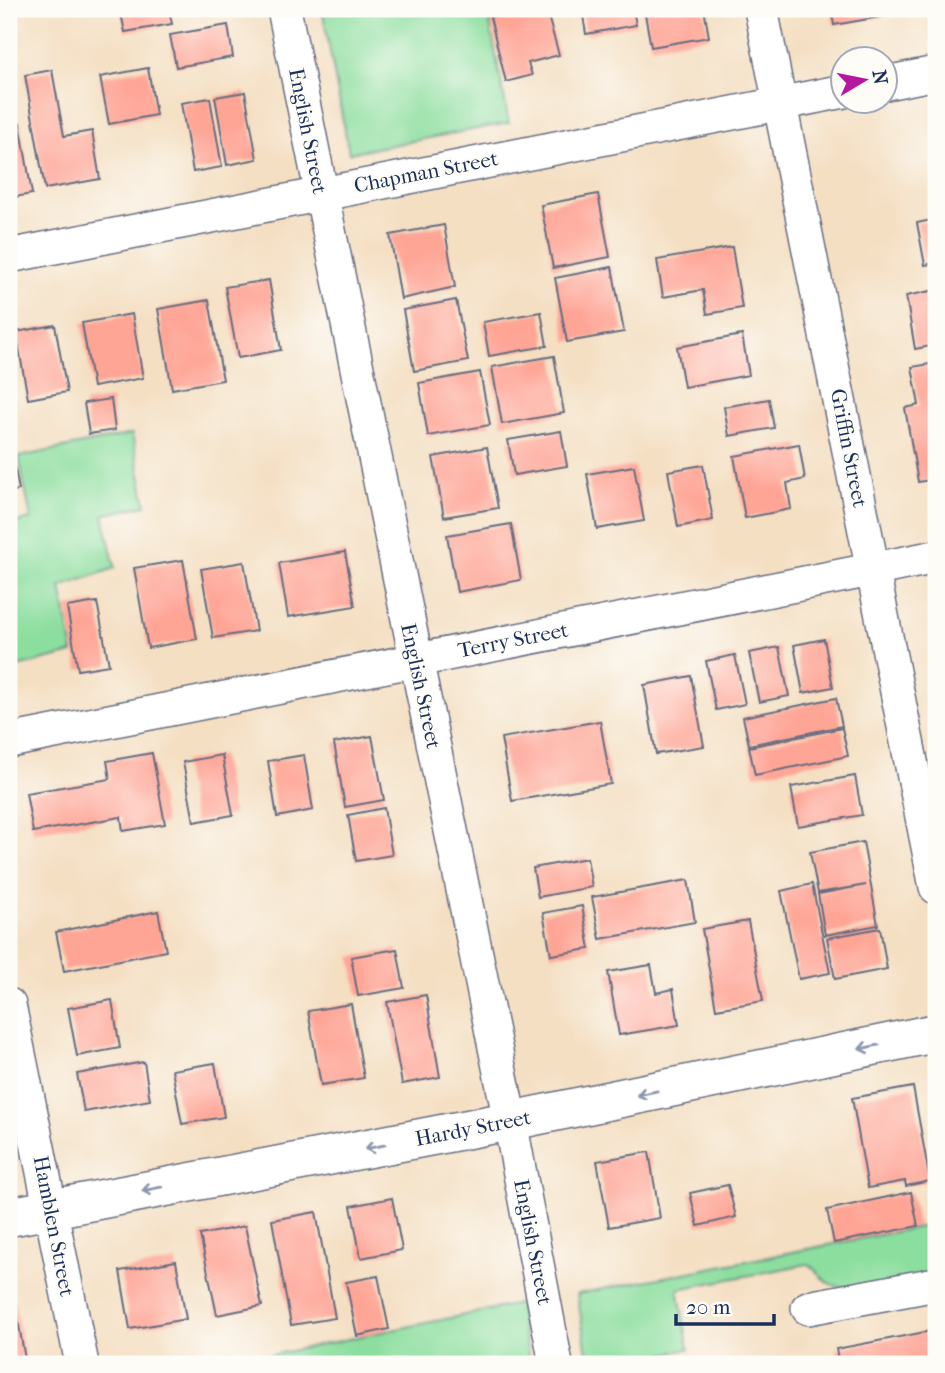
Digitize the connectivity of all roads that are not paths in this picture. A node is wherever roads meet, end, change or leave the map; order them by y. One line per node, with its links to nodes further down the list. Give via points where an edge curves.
1 (284, 9): 7 (street, English Street)
2 (761, 9): 6 (street, Griffin Street)
3 (936, 73): 4 (street)
4 (900, 80)
5 (830, 94): 6 (street, Chapman Street)
6 (780, 103): 7 (street, Chapman Street); 10 (street, Griffin Street)
7 (320, 193): 8 (street, Chapman Street); 11 (street, English Street)
8 (9, 256)
9 (936, 557): 10 (street, Terry Street)
10 (873, 569): 11 (street, Terry Street); 13 (street, Griffin Street)
11 (415, 659): 12 (street, Terry Street); 16 (street, English Street)
12 (9, 741)
13 (936, 887)
14 (9, 1005): 17 (street, Hamblen Street)
15 (936, 1033): 16 (main road, Hardy Street, one-way to 16)
16 (510, 1121): 17 (main road, Hardy Street, one-way to 17); 22 (street, English Street)
17 (50, 1209): 18 (main road, Hardy Street); 21 (street, Hamblen Street)
18 (9, 1217)
19 (936, 1284): 20 (street)
20 (808, 1308)
21 (82, 1364)
22 (556, 1364)

